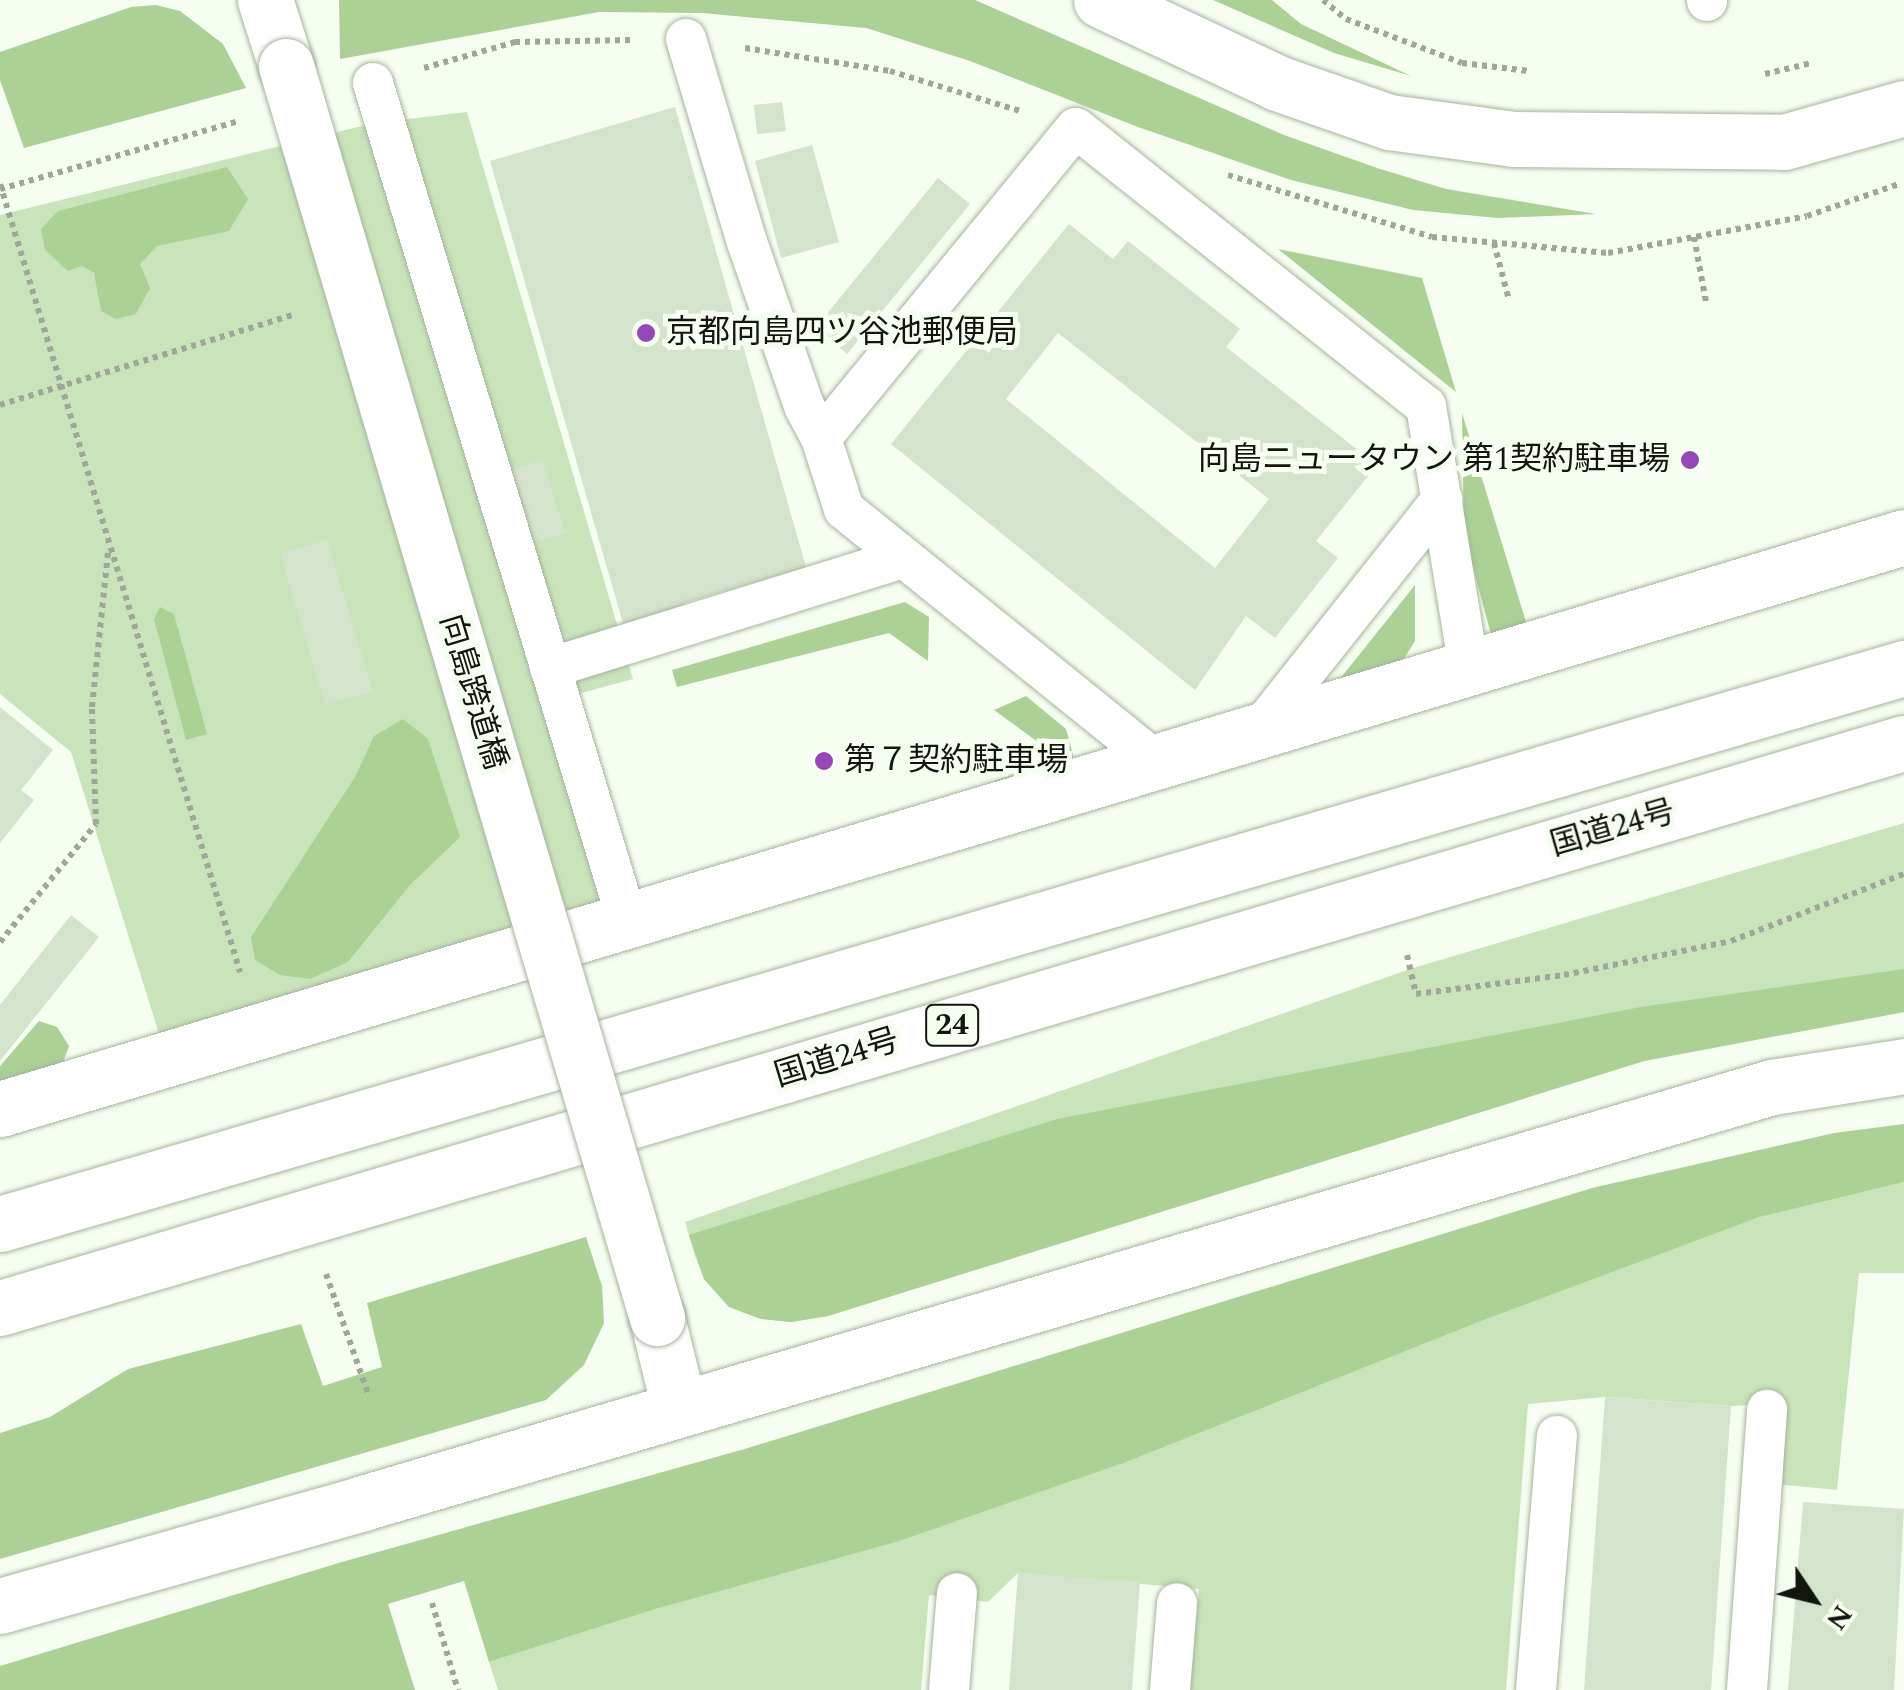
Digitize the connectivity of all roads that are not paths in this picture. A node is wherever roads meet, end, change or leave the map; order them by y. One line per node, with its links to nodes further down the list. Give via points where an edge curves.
1 (265, 0): 23 (main road, 向島跨道橋, bridge)
2 (1101, 0): 5 (main road, via 1277,83 1389,122 1514,138 1784,142)
3 (686, 39): 6 (lane, via 747,242)
4 (373, 83): 11 (lane)
5 (1904, 108)
6 (821, 438): 7 (lane, via 1076,128 1426,406); 9 (lane, via 844,508)
7 (1442, 499): 12 (lane); 15 (lane)
8 (1904, 537): 12 (main road)
9 (903, 558): 11 (lane); 17 (lane)
10 (1904, 656): 14 (main road, 24)
11 (550, 668): 18 (lane)
12 (1469, 668): 15 (main road)
13 (1904, 668): 14 (main road, 24)
14 (1853, 683): 21 (main road, 24)
15 (1259, 730): 17 (main road)
16 (1904, 743): 22 (main road, 国道24号 / 24)
17 (1156, 761): 18 (main road)
18 (627, 920): 20 (main road)
19 (1904, 1066): 23 (main road, via 1772,1087)
20 (0, 1109)
21 (0, 1224)
22 (0, 1308)
23 (678, 1407): 28 (main road)
24 (1767, 1410): 32 (lane)
25 (1557, 1436): 31 (lane)
26 (957, 1593): 29 (lane)
27 (1177, 1603): 30 (lane)
28 (0, 1606)
29 (950, 1690)
30 (1170, 1690)
31 (1536, 1690)
32 (1748, 1690)

